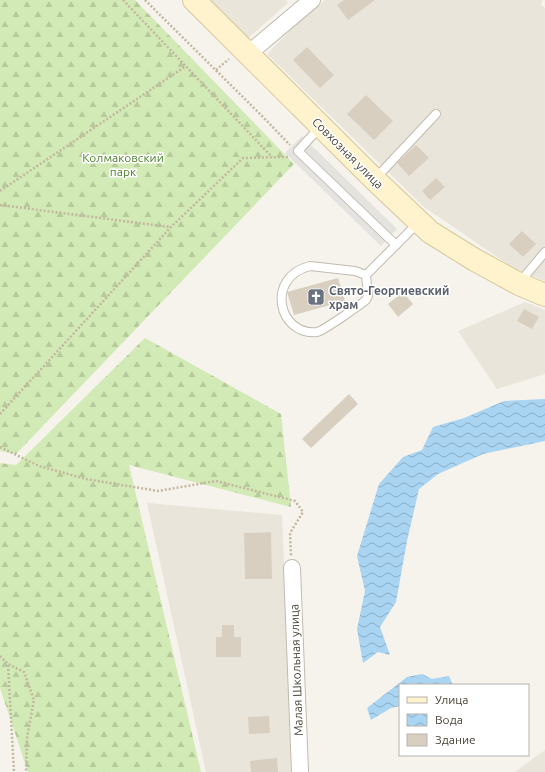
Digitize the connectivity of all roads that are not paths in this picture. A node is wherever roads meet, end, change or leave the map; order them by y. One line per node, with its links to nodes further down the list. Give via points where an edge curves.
1 (194, 0): 3 (street, Совхозная улица)
2 (302, 3): 3 (street)
3 (248, 54): 5 (street, Совхозная улица)
4 (436, 114): 6 (lane)
5 (321, 126): 6 (street, Совхозная улица); 8 (lane, via 298,151)
6 (375, 180): 7 (street, Совхозная улица)
7 (420, 222): 8 (lane); 11 (street, Совхозная улица, via 430,232)
8 (396, 245): 10 (lane)
9 (545, 252): 11 (lane)
10 (366, 275): 10 (lane, via 366,300 319,332 308,332 298,328 289,321 284,312 281,301 286,281 302,268 310,266)
11 (519, 284): 12 (street, Совхозная улица)
12 (545, 295)
13 (292, 568): 14 (street, Малая Школьная улица)
14 (300, 772)

